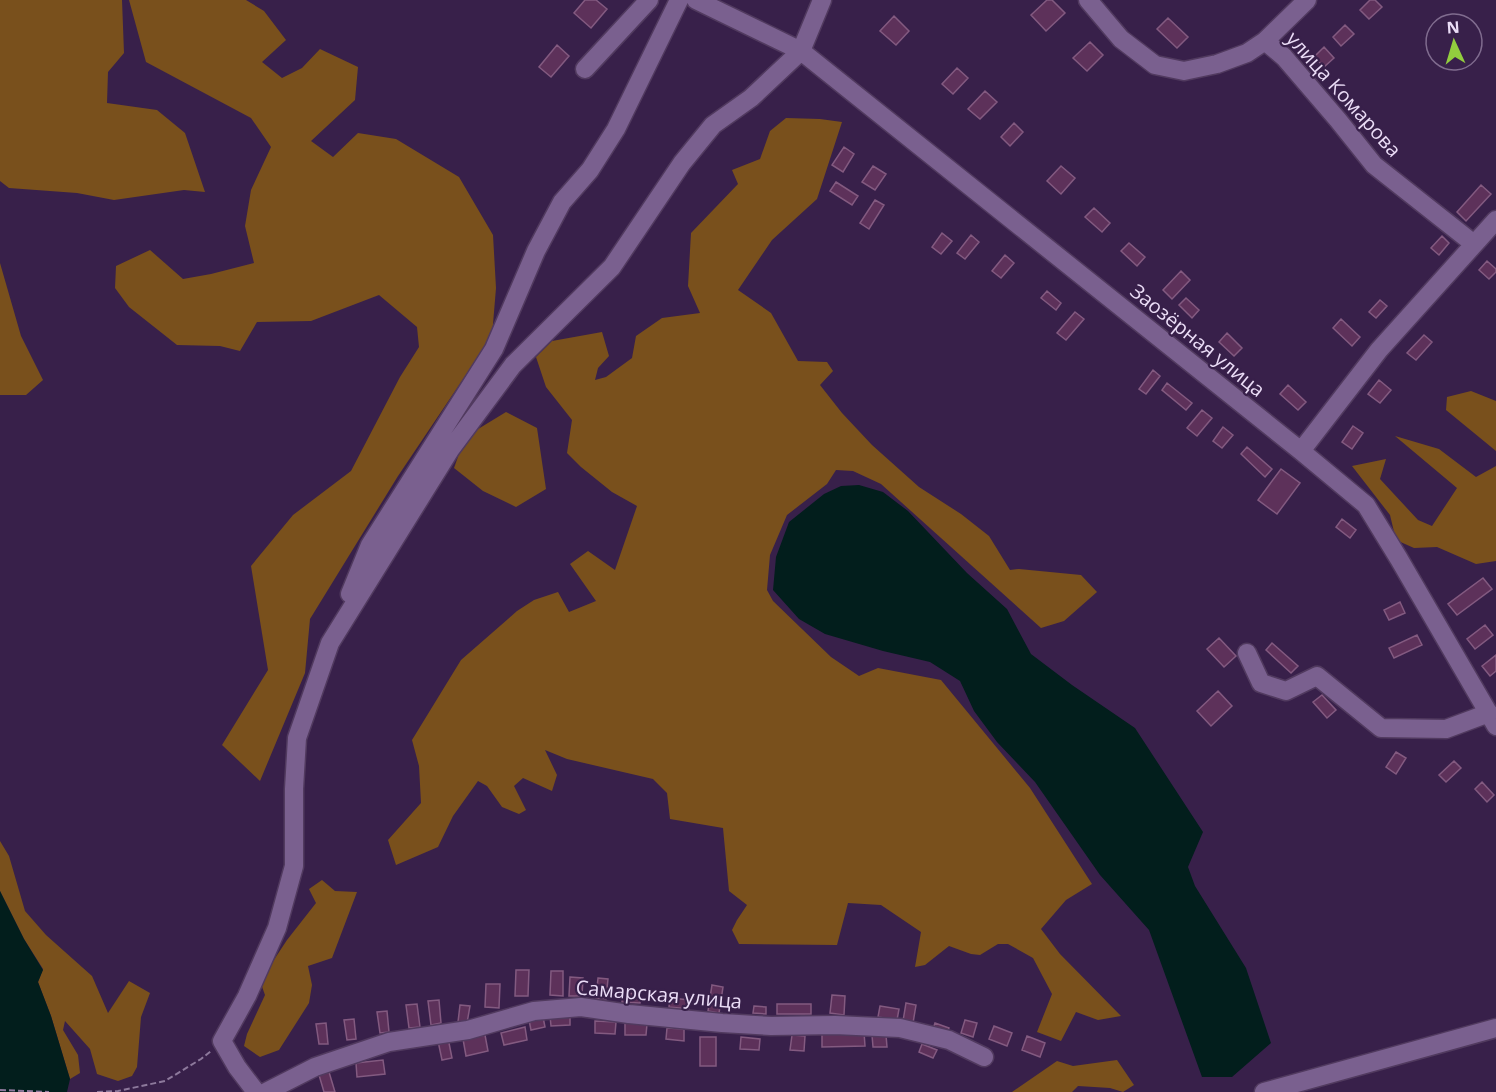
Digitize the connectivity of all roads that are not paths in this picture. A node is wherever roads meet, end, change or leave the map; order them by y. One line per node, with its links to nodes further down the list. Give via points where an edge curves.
1 (649, 0): 9 (street)
2 (680, 0): 13 (street, via 616,129 590,170 562,202 536,251 495,349 370,545)
3 (696, 0): 8 (street, Заозёрная улица)
4 (822, 0): 8 (street)
5 (1088, 0): 7 (street, via 1121,39 1155,65 1184,71 1217,64 1247,53)
6 (1307, 0): 7 (street)
7 (1265, 41): 11 (street, улица Комарова, via 1284,57 1374,165)
8 (801, 51): 12 (street, Заозёрная улица); 13 (street, via 752,98 713,125 682,163 612,267 513,365 450,450)
9 (585, 69)
10 (1496, 220): 11 (street)
11 (1474, 244): 12 (street, via 1379,350)
12 (1301, 451): 15 (street, Заозёрная улица, via 1366,505)
13 (330, 643): 18 (street, via 297,738 294,866 280,918 247,996 222,1041)
14 (1246, 653): 15 (street, via 1261,683 1286,691 1317,676 1381,728 1446,729)
15 (1492, 720)
16 (1496, 1028): 20 (street)
17 (984, 1057): 19 (street, Самарская улица, via 949,1040 900,1028 722,1023 581,1007 534,1011 468,1030 388,1042 315,1066)
18 (256, 1092)
19 (267, 1092)
20 (1264, 1092)

